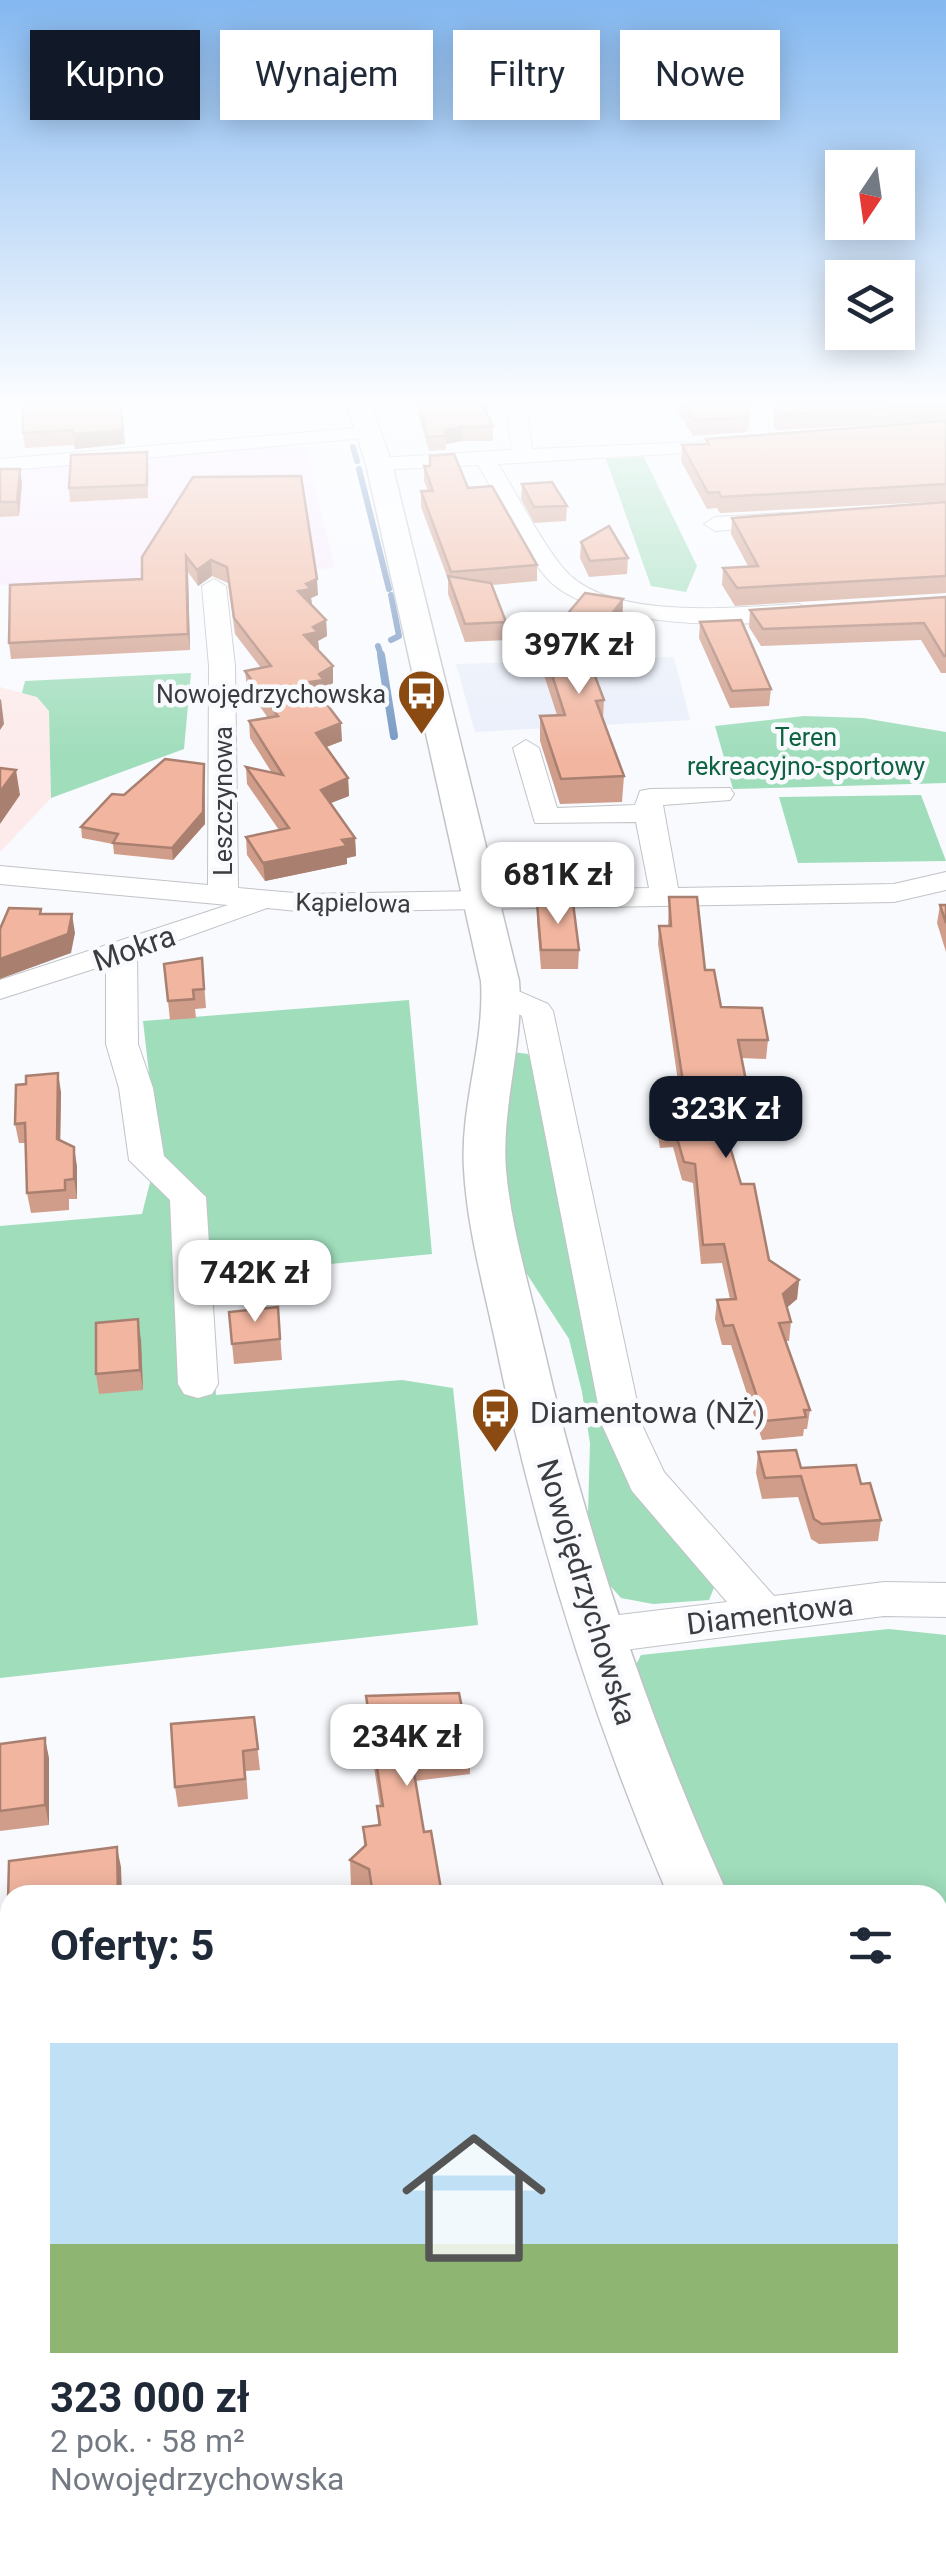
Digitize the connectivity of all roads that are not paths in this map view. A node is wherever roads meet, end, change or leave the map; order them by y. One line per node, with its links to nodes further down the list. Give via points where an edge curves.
1 (392, 520): 14 (street, Nowojędrzychowska)
2 (523, 520): 6 (street, via 556,576 593,598 703,615)
3 (774, 520): 4 (street)
4 (715, 524)
5 (214, 586): 12 (street, Leszczynowa, via 222,666)
6 (815, 610)
7 (526, 748): 9 (street, via 545,816)
8 (720, 794): 9 (street, via 650,796)
9 (649, 813): 13 (street)
10 (0, 875): 12 (street, Kąpielowa)
11 (946, 881): 13 (street, Kąpielowa, via 894,892)
12 (223, 898): 15 (street, Kąpielowa)
13 (666, 899): 14 (street, Kąpielowa)
14 (483, 900): 15 (street, Kąpielowa); 18 (street, Nowojędrzychowska)
15 (268, 901): 16 (street, Mokra)
16 (122, 952): 17 (street, Mokra); 19 (street, via 122,1044 147,1160 188,1198)
17 (0, 990)
18 (502, 994): 21 (street, via 537,1012 622,1425 647,1480); 22 (street, Nowojędrzychowska, via 502,1031 485,1116 485,1174 533,1409)
19 (198, 1384)
20 (946, 1600): 21 (street, Diamentowa, via 884,1599)
21 (764, 1615): 22 (street, Diamentowa)
22 (594, 1636): 23 (street, Nowojędrzychowska)
23 (694, 1885)

